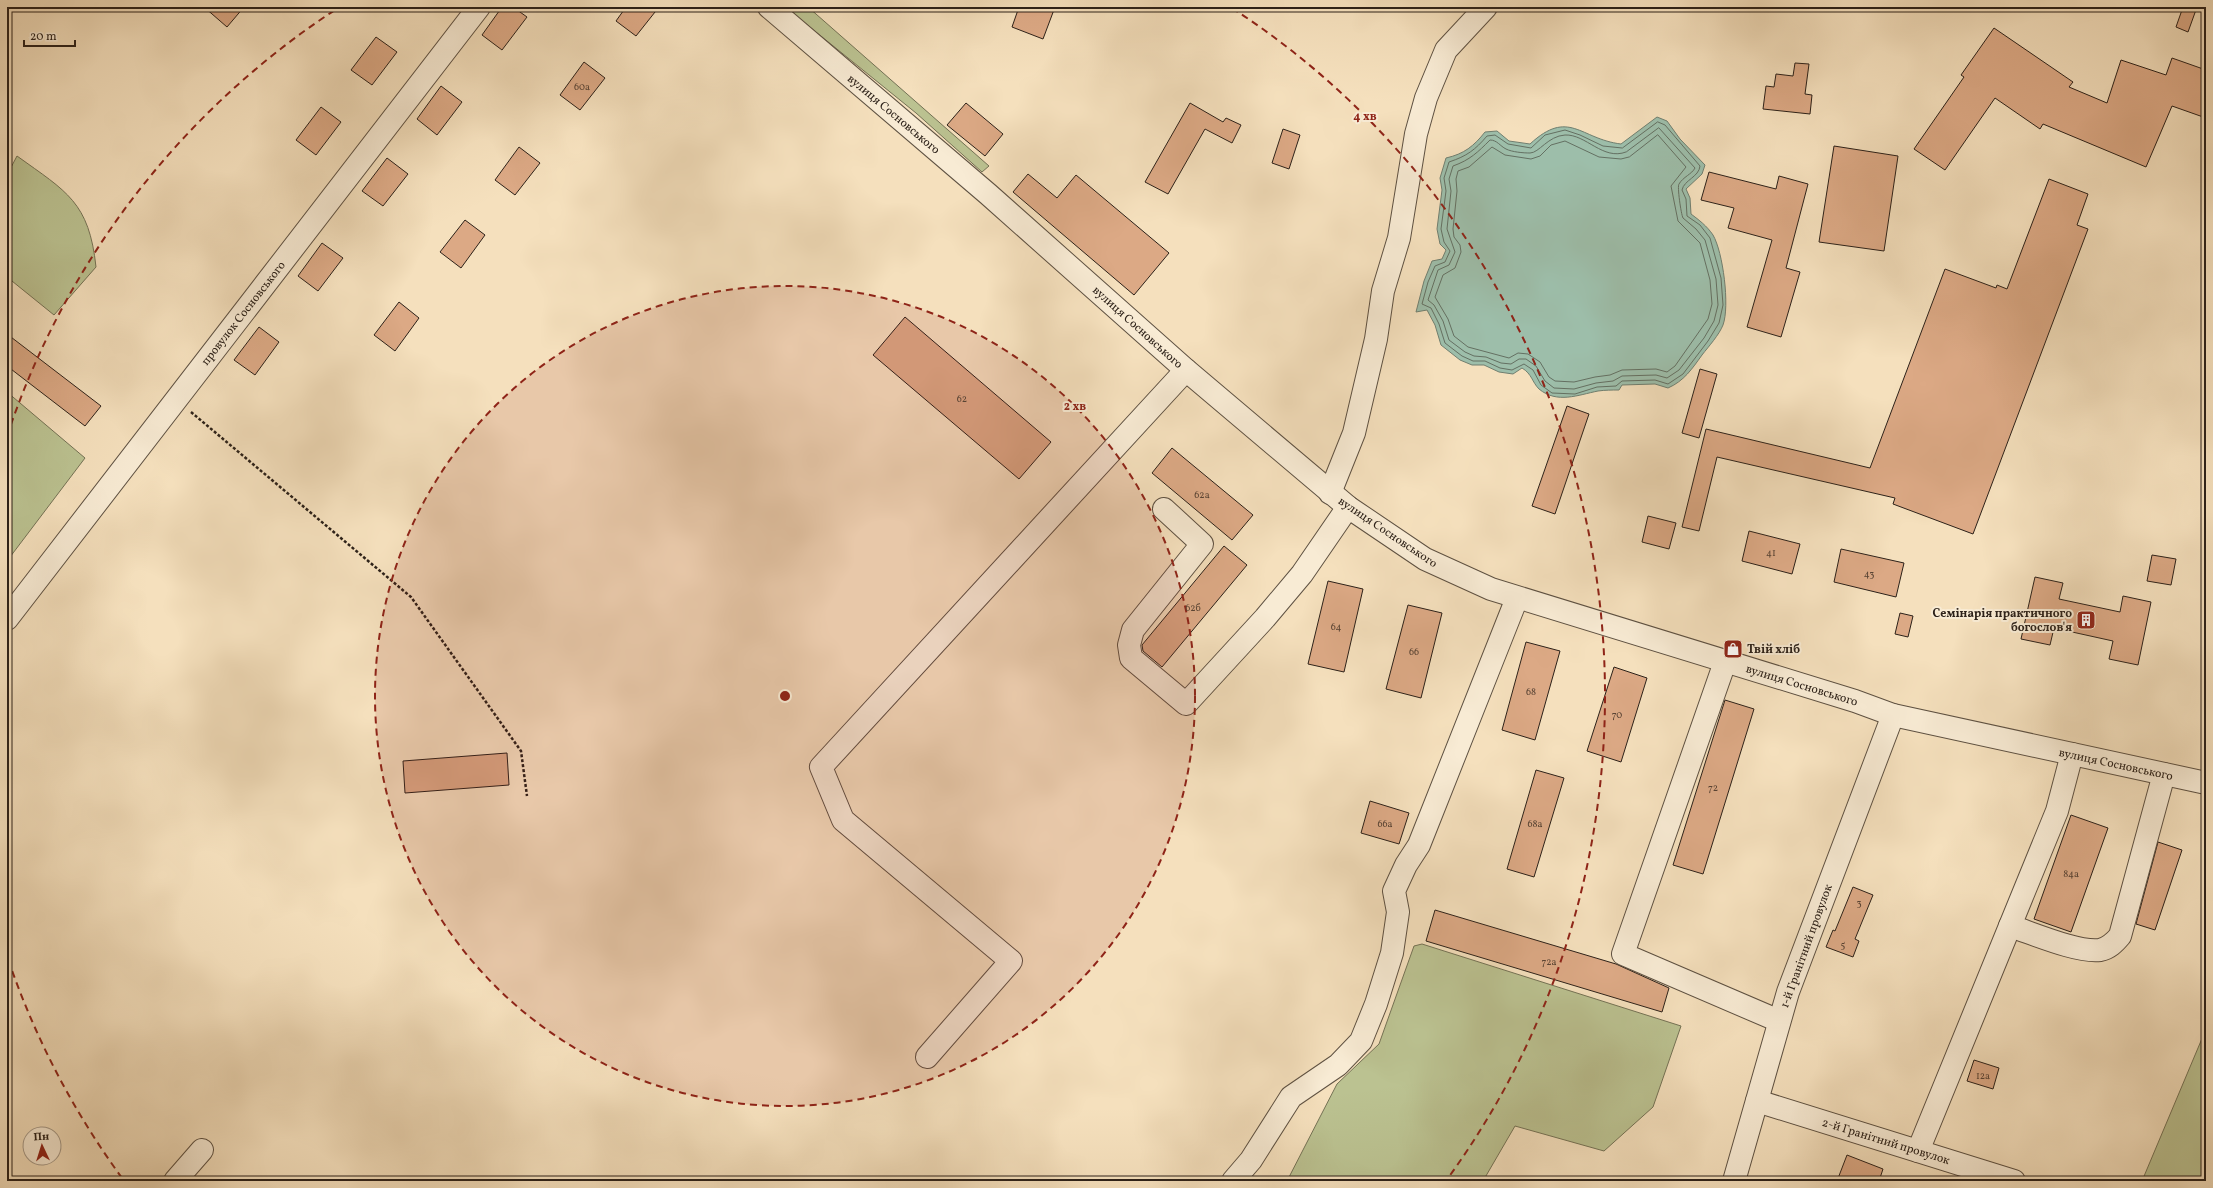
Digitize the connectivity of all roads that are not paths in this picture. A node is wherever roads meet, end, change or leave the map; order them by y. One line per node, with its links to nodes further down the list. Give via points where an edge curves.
1 (479, 7): 9 (street, провулок Сосновського)
2 (769, 7): 4 (street, вулиця Сосновського, via 988,194)
3 (1486, 7): 5 (street, via 1446,50 1426,98 1416,134 1399,238 1383,291 1373,353 1354,433)
4 (1186, 370): 5 (street, вулиця Сосновського); 17 (street, via 821,767 843,820 1011,961)
5 (1330, 493): 6 (street, вулиця Сосновського)
6 (1348, 508): 7 (street, via 1302,574 1186,704 1131,658 1129,644 1133,630 1202,544); 8 (street, вулиця Сосновського, via 1425,559 1490,590)
7 (1164, 509)
8 (1517, 598): 10 (street, вулиця Сосновського); 22 (street, via 1419,845 1406,865 1394,892 1398,912 1392,952 1361,1041 1338,1066 1290,1097 1251,1160)
9 (7, 619)
10 (1726, 662): 11 (street, вулиця Сосновського); 16 (street, via 1623,954)
11 (1893, 715): 12 (street, вулиця Сосновського); 16 (street, 1-й Гранітний провулок)
12 (2072, 754): 13 (street, вулиця Сосновського); 15 (street, via 2057,811)
13 (2164, 774): 14 (street, вулиця Сосновського); 15 (street, via 2120,936 2114,944 2099,950 2090,950)
14 (2206, 783)
15 (2010, 926): 20 (street)
16 (1779, 1021): 18 (street, 1-й Гранітний провулок)
17 (927, 1057)
18 (1757, 1101): 20 (street, 2-й Гранітний провулок); 23 (street, 1-й Гранітний провулок)
19 (202, 1150): 21 (street)
20 (1918, 1151): 24 (street, 2-й Гранітний провулок)
21 (176, 1181)
22 (1233, 1181)
23 (1734, 1181)
24 (2014, 1181)

